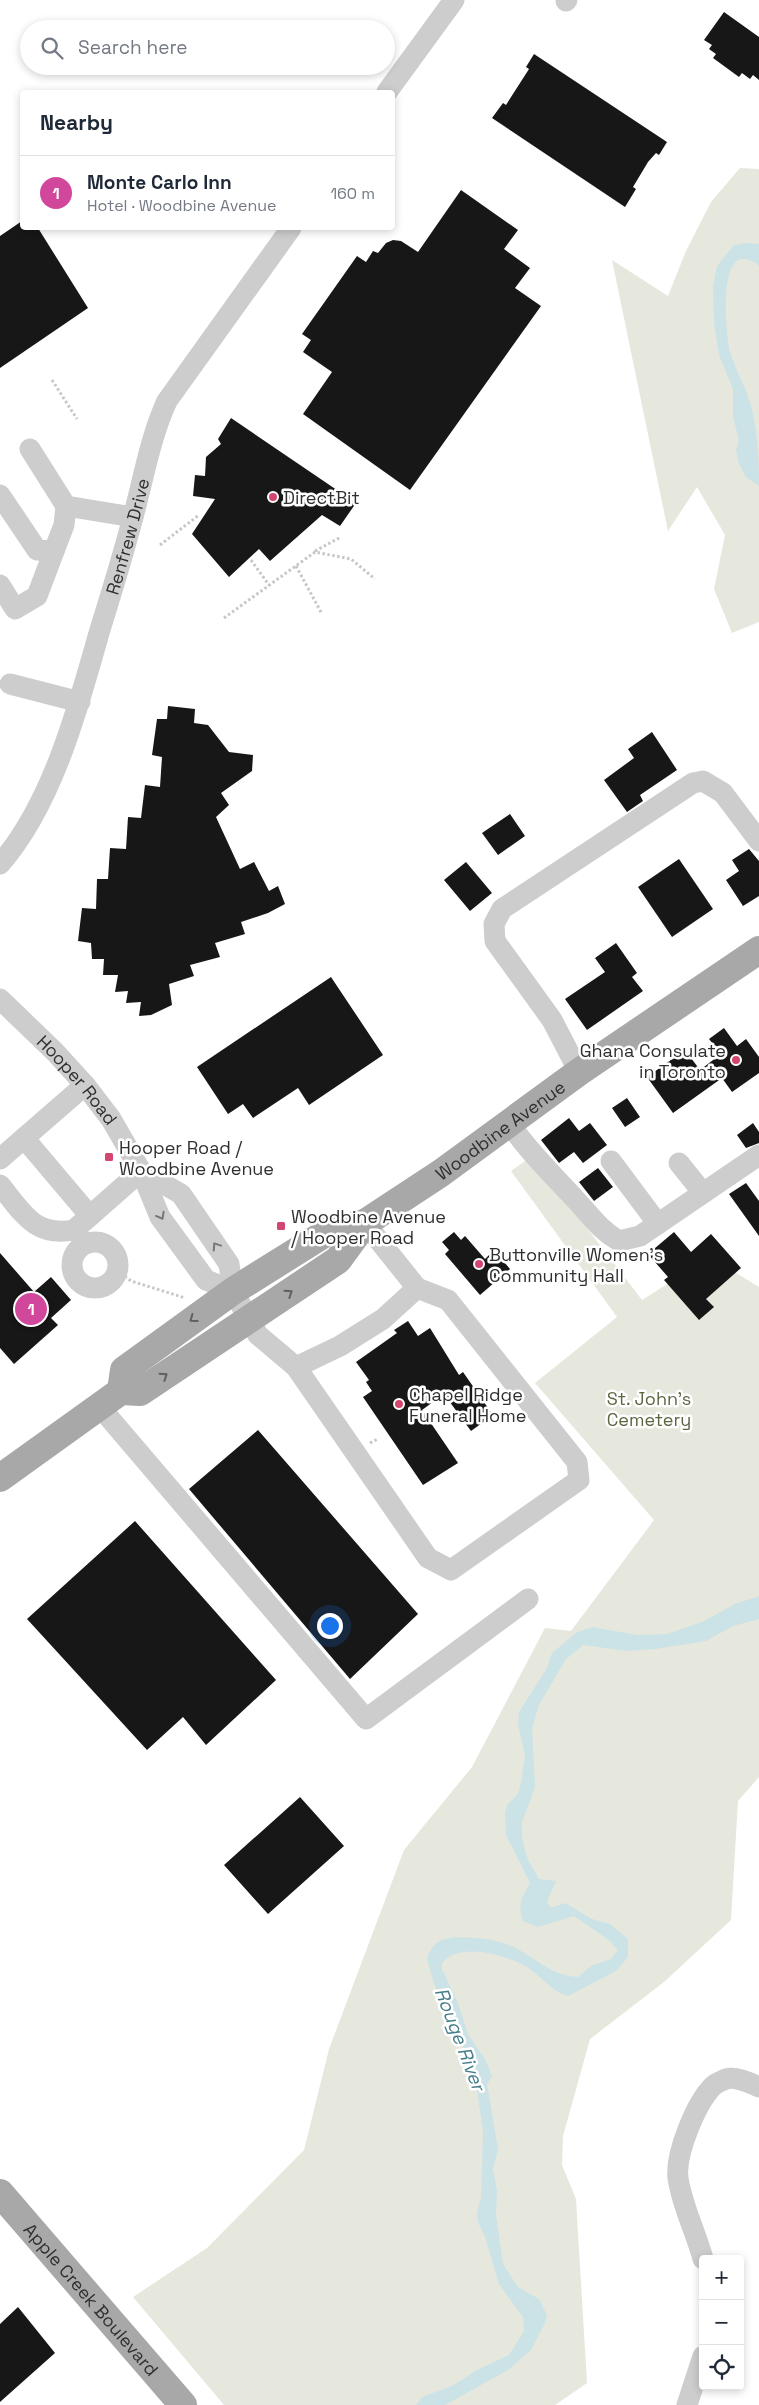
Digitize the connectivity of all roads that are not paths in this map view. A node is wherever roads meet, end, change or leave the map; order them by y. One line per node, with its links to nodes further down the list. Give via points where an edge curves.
1 (454, 0): 2 (street)
2 (388, 90)
3 (290, 230): 7 (street, Renfrew Drive, via 167,401 149,449)
4 (30, 448): 6 (street)
5 (0, 495): 8 (street, via 37,550)
6 (66, 506): 7 (street); 8 (street, via 64,525)
7 (133, 517): 11 (street, Renfrew Drive)
8 (54, 551): 9 (street, via 38,596 16,609)
9 (0, 585)
10 (10, 684): 11 (street)
11 (80, 702): 13 (street, Renfrew Drive, via 35,811 12,851)
12 (759, 841): 16 (street, via 723,793 703,781 693,783 502,909 494,924 495,941 552,1020)
13 (0, 864)
14 (759, 950): 16 (main road, Woodbine Avenue)
15 (0, 999): 17 (street, Hooper Road)
16 (579, 1072): 18 (main road, Woodbine Avenue)
17 (85, 1085): 19 (street); 24 (street, Hooper Road, via 111,1119)
18 (509, 1123): 27 (main road, Woodbine Avenue); 28 (street, via 524,1146 608,1235 619,1241 630,1240)
19 (24, 1138): 21 (street); 29 (street)
20 (759, 1155): 26 (street)
21 (0, 1159)
22 (611, 1161): 28 (street)
23 (679, 1163): 26 (street)
24 (141, 1171): 29 (street); 31 (street, Hooper Road, one-way to 31, via 160,1217 206,1280); 31 (street, one-way to 24, via 229,1264 181,1194)
25 (0, 1185): 29 (street, via 28,1219 43,1230 61,1232)
26 (703, 1193): 28 (street)
27 (365, 1223): 30 (street); 31 (main road, Woodbine Avenue, via 329,1231); 32 (main road, Woodbine Avenue, one-way to 27, via 338,1260)
28 (658, 1224)
29 (87, 1228): 29 (street, via 73,1257 73,1272 90,1288 97,1288 111,1282 118,1262 111,1249)
30 (417, 1288): 33 (street, via 382,1319 340,1346); 33 (street, via 448,1300 577,1462 579,1480 452,1570 428,1558)
31 (233, 1291): 32 (street); 34 (main road, Woodbine Avenue, one-way to 34, via 124,1370)
32 (249, 1320): 33 (street, via 258,1336); 34 (main road, Woodbine Avenue, one-way to 32, via 140,1392)
33 (296, 1367)
34 (110, 1399): 35 (main road); 36 (street, via 366,1719)
35 (0, 1478)
36 (528, 1599)
37 (759, 2087): 39 (street, via 744,2080 728,2078 714,2084 704,2097 684,2143 678,2177)
38 (0, 2193): 41 (main road, Apple Creek Boulevard)
39 (702, 2255)
40 (699, 2368): 42 (street)
41 (183, 2405)
42 (687, 2405)

